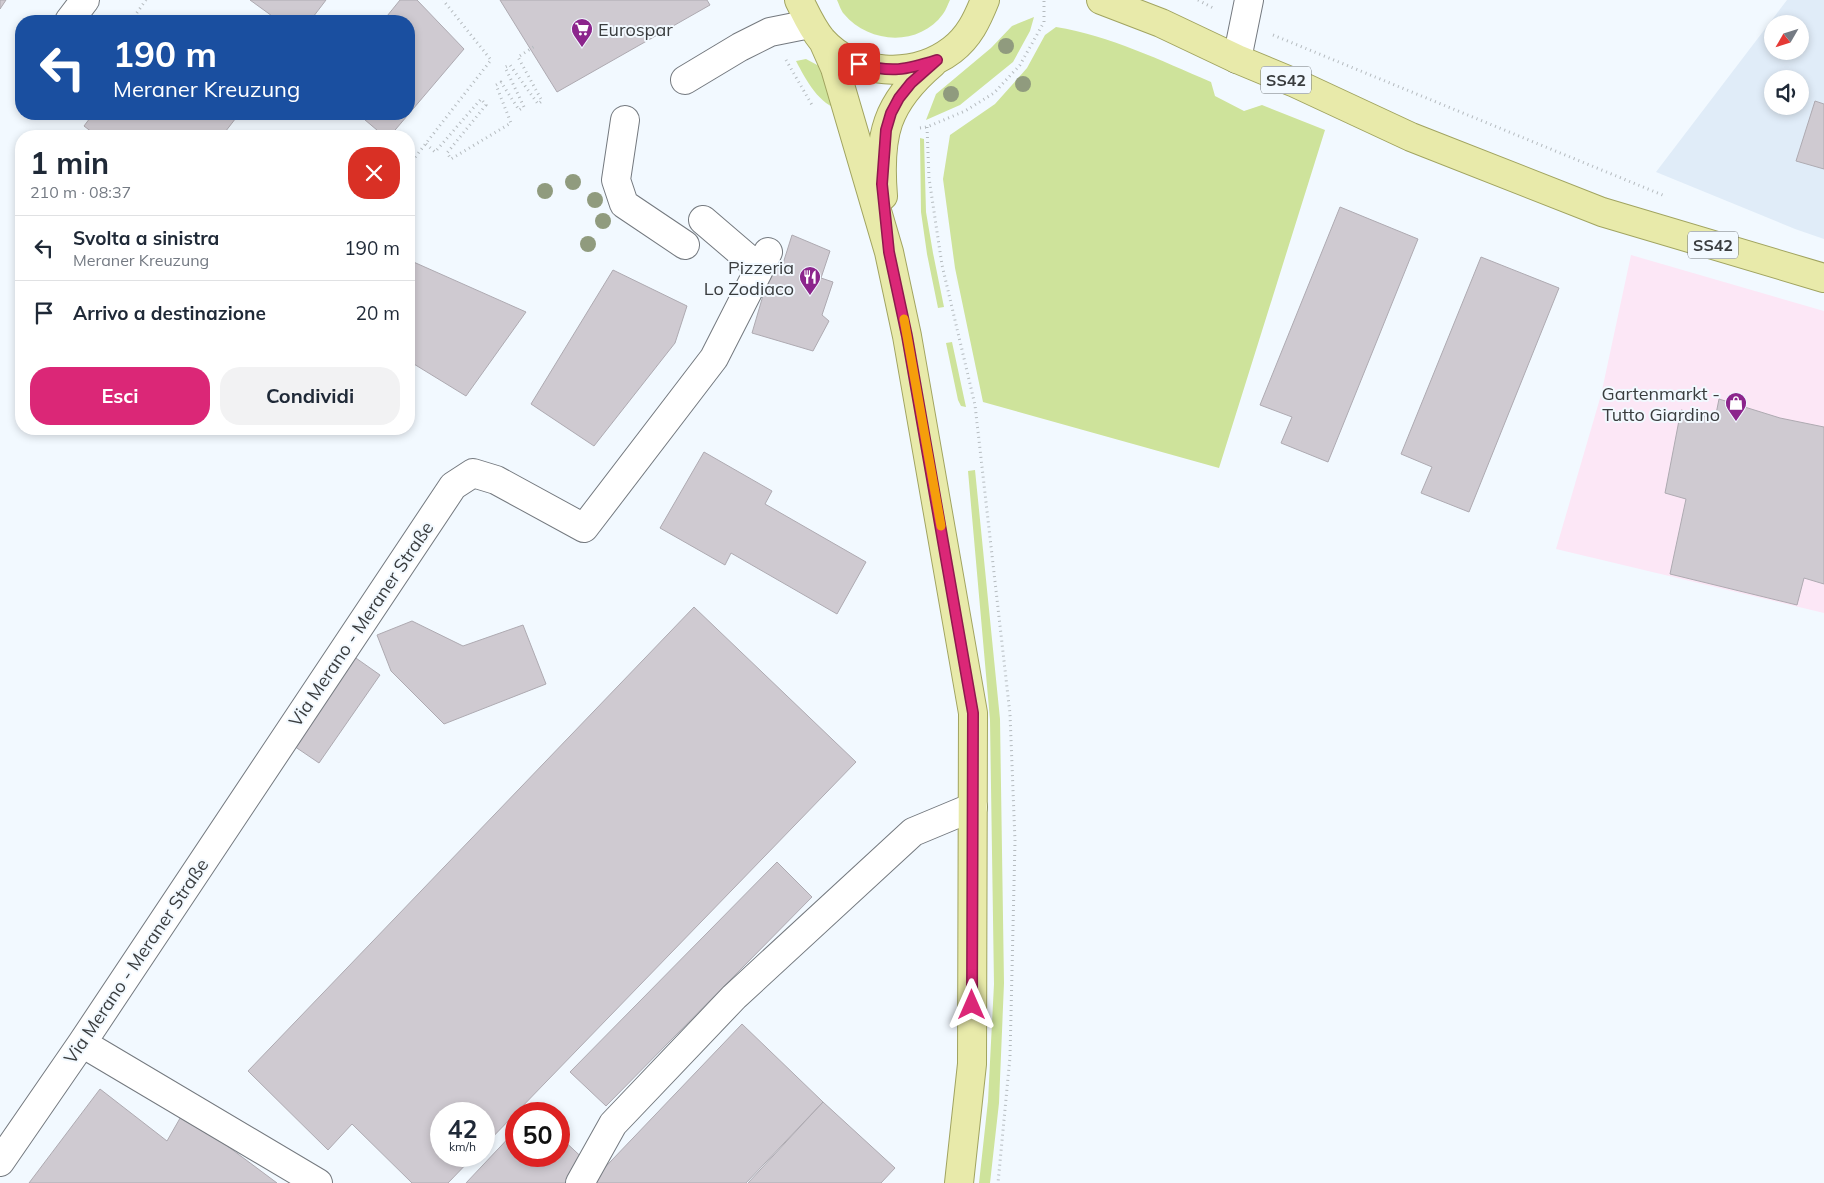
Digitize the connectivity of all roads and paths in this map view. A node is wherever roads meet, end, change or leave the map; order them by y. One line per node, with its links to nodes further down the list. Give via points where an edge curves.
1 (84, 0): 12 (lane)
2 (146, 0): 13 (path)
3 (442, 0): 22 (path, via 491,60)
4 (799, 0): 15 (main road)
5 (1003, 0): 11 (main road)
6 (1044, 0): 21 (path, via 1044,22 1020,65 994,93 965,111)
7 (1101, 0): 14 (main road, SS42)
8 (1124, 0): 14 (main road, SS42)
9 (1198, 0): 10 (path)
10 (1246, 11): 17 (lane); 24 (path)
11 (980, 12): 18 (main road, via 965,38)
12 (73, 15)
13 (135, 15)
14 (1161, 22): 17 (main road, SS42)
15 (817, 32): 18 (main road, via 840,55 880,70 910,69); 19 (lane, via 770,32); 27 (main road, via 835,68)
16 (535, 46): 22 (path, via 518,57 542,102 538,104 510,65 505,67 524,107 519,110 500,82 496,85 511,123 451,158 447,153 486,104 481,98 435,152)
17 (1237, 59): 28 (main road, SS42, via 1411,137 1602,212)
18 (937, 60): 27 (main road, via 899,98 886,130 882,184)
19 (685, 80)
20 (626, 120): 26 (lane, via 616,180 624,204)
21 (927, 127)
22 (426, 144): 23 (path)
23 (415, 158)
24 (1671, 198)
25 (703, 220): 30 (lane, Via Merano - Meraner Straße, via 764,260 714,358 584,528 496,480 473,473 453,486)
26 (685, 245)
27 (889, 252): 29 (main road, via 907,336 973,713)
28 (1824, 278)
29 (973, 807): 33 (lane, via 913,832 734,997 613,1124); 34 (main road, via 972,1064)
30 (82, 1043): 31 (lane, Via Merano - Meraner Straße); 32 (lane)
31 (0, 1162)
32 (318, 1183)
33 (580, 1183)
34 (959, 1183)

